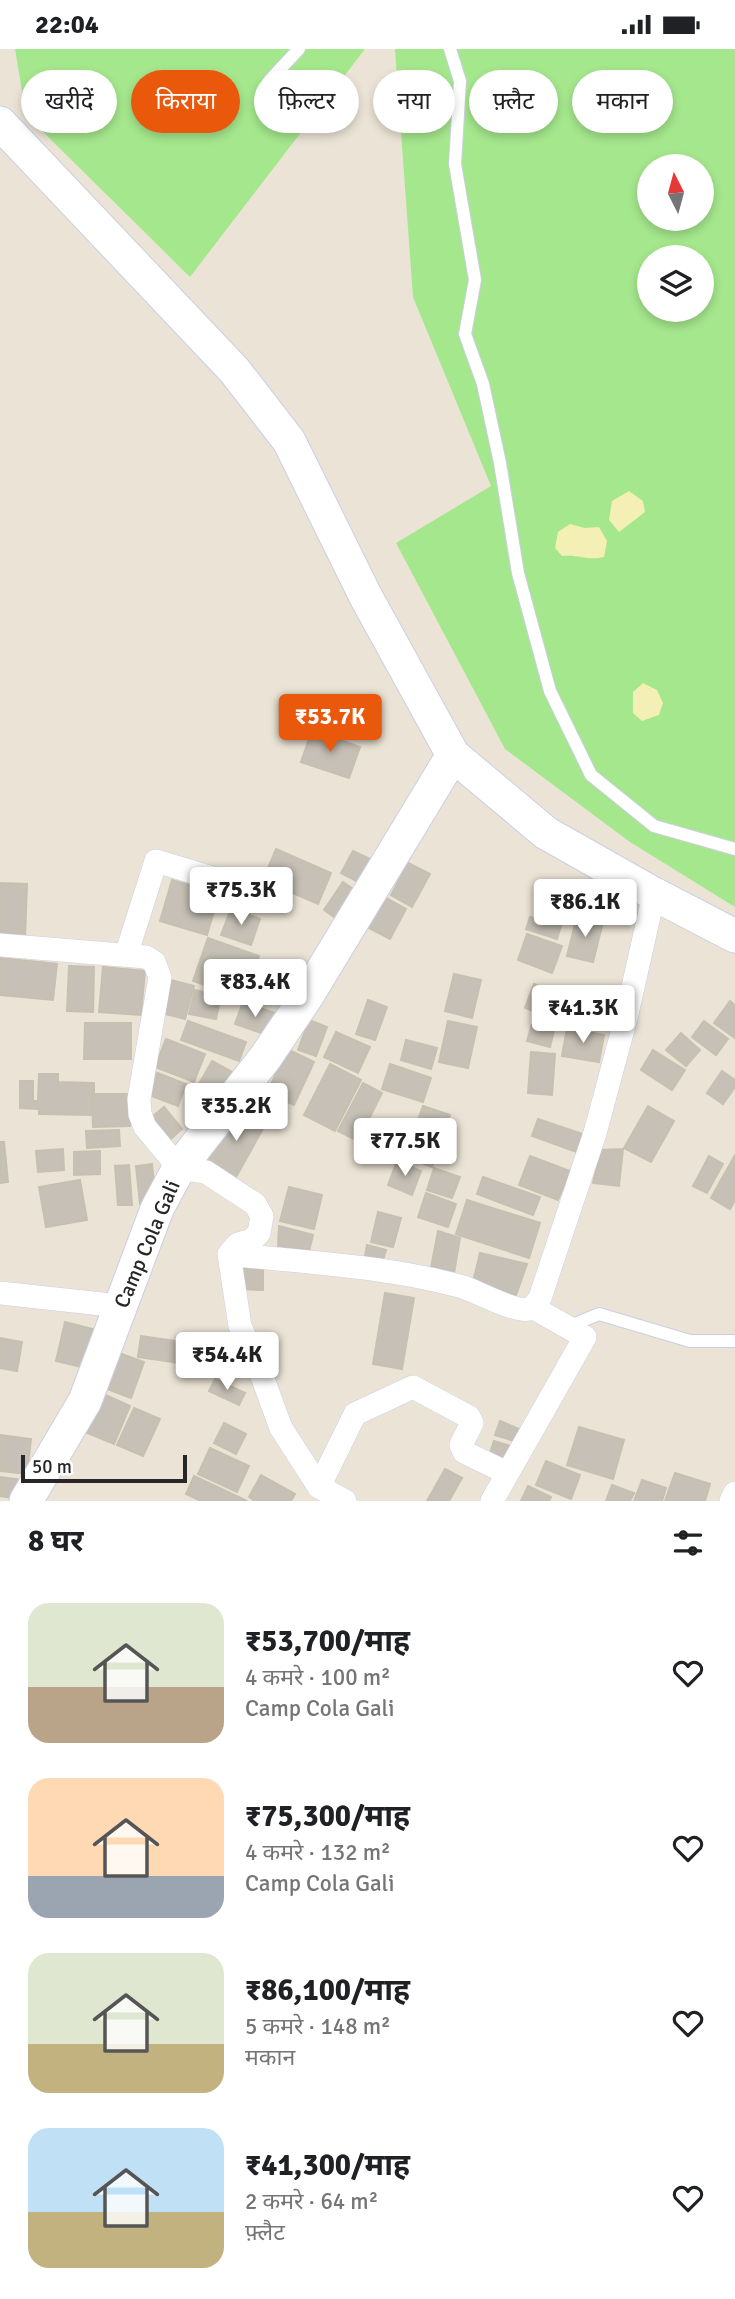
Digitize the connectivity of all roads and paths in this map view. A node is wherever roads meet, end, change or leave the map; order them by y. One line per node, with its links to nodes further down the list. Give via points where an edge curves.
1 (299, 49): 3 (lane)
2 (450, 49): 6 (lane, via 460,81 455,165 475,280 465,334 483,384 518,573 550,691 592,775 654,826)
3 (279, 70)
4 (0, 123): 5 (street, via 234,370 289,441 366,597)
5 (453, 755): 8 (street, via 546,833); 12 (street, Camp Cola Gali, via 307,996)
6 (735, 849)
7 (219, 880): 11 (street, via 156,861)
8 (654, 894): 9 (street); 16 (street, via 595,1133 540,1297)
9 (735, 936)
10 (0, 945): 11 (street)
11 (126, 955): 12 (street, via 146,957 159,969 140,1114 145,1127)
12 (179, 1168): 13 (street, via 206,1172 255,1204 262,1216 259,1233); 15 (street, Camp Cola Gali, via 157,1209)
13 (229, 1254): 16 (street, via 398,1273 464,1288 516,1308); 20 (street, via 240,1326 281,1427)
14 (0, 1293): 15 (street)
15 (120, 1306): 22 (street, Camp Cola Gali, via 85,1401)
16 (532, 1307): 17 (street)
17 (567, 1327): 18 (lane, via 599,1314 690,1341); 19 (street, via 585,1337)
18 (735, 1341)
19 (507, 1473): 20 (street, via 464,1452 461,1444 472,1423 469,1417 413,1387 355,1414); 24 (street)
20 (319, 1486): 23 (street)
21 (735, 1493): 25 (street)
22 (26, 1501)
23 (345, 1501)
24 (492, 1501)
25 (732, 1501)

